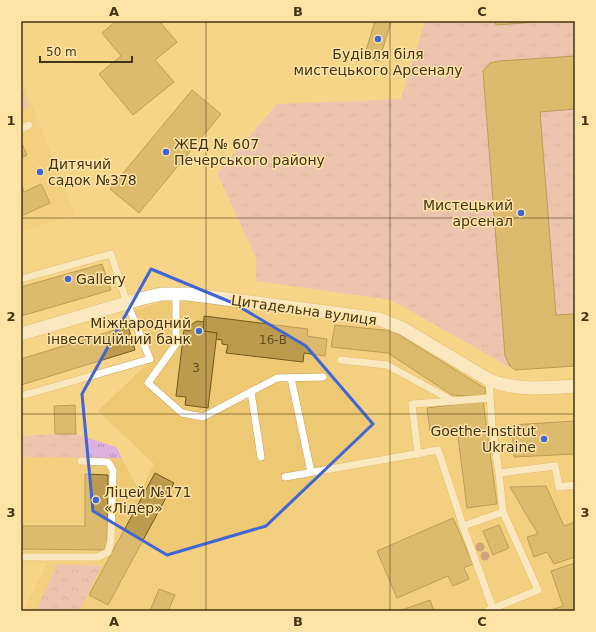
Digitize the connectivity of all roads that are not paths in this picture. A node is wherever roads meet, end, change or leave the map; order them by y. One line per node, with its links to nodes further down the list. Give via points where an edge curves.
1 (29, 126): 2 (lane)
2 (21, 129)
3 (21, 279): 5 (lane, via 111,254)
4 (178, 294): 5 (street, Цитадельна вулиця, via 161,294); 10 (street, Цитадельна вулиця, via 379,319 402,328); 12 (lane, via 176,344 148,383 182,412 203,417)
5 (127, 303): 6 (street, Цитадельна вулиця); 13 (lane, via 150,359)
6 (21, 334)
7 (341, 360): 15 (lane, via 387,365)
8 (323, 377): 9 (lane)
9 (291, 378): 12 (lane, via 277,378); 19 (lane)
10 (488, 380): 11 (street, Цитадельна вулиця, via 521,388); 14 (lane)
11 (575, 386)
12 (251, 392): 17 (lane)
13 (21, 396)
14 (489, 398): 15 (lane); 20 (lane)
15 (453, 401): 16 (lane, via 412,404)
16 (418, 454): 19 (lane); 24 (lane, via 438,450)
17 (261, 457)
18 (81, 461): 25 (lane, via 108,462 113,470 111,541 108,552 98,557)
19 (311, 472): 21 (lane)
20 (499, 473): 22 (lane, via 555,466 559,487); 23 (lane)
21 (285, 477)
22 (575, 485)
23 (503, 512): 24 (lane); 26 (lane, via 538,590)
24 (463, 526): 26 (lane)
25 (21, 557)
26 (490, 610)

